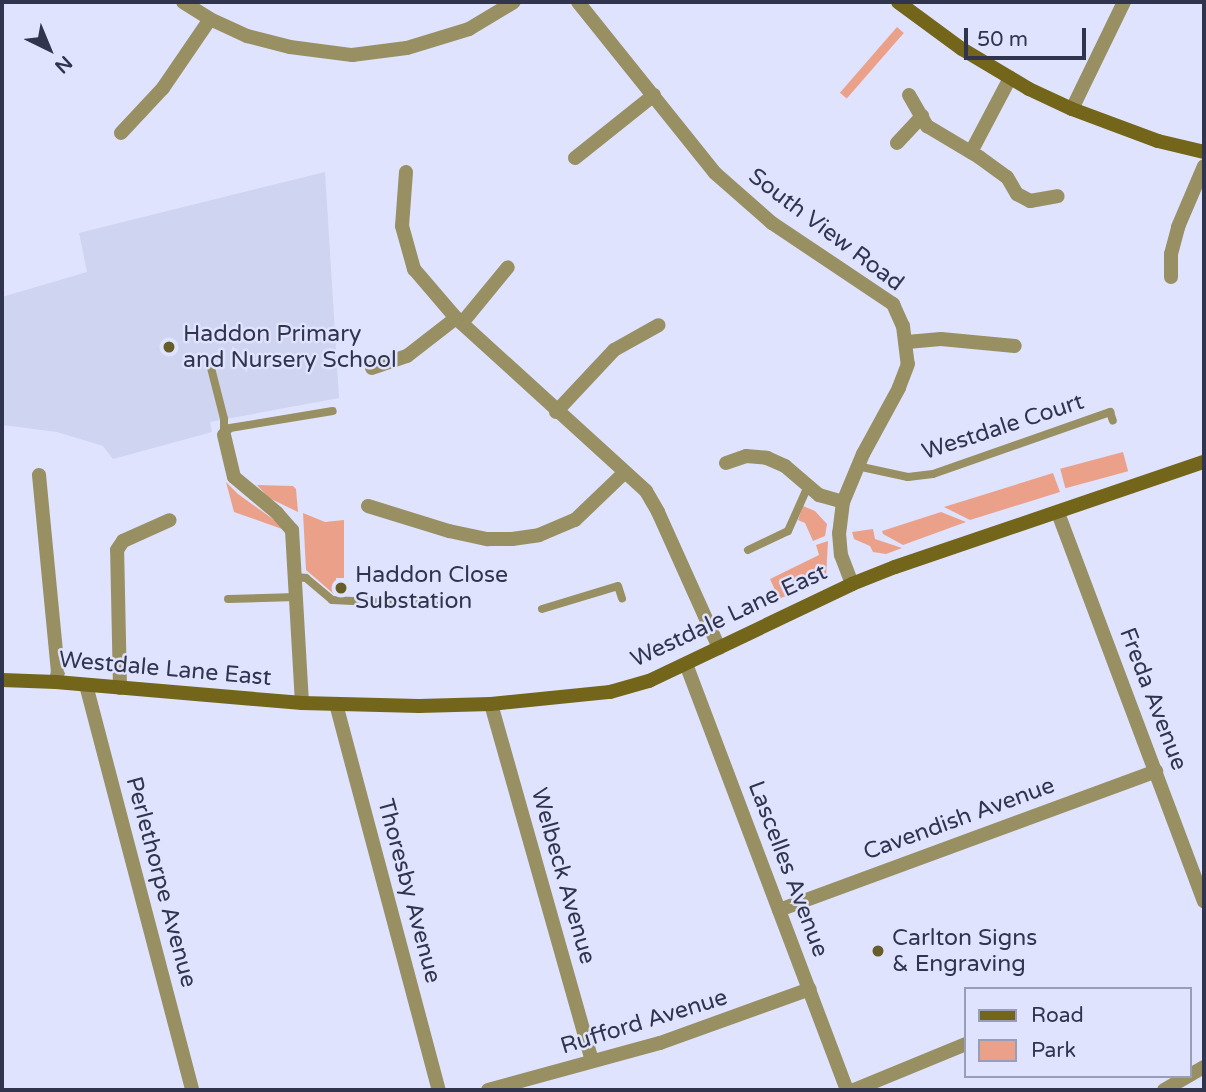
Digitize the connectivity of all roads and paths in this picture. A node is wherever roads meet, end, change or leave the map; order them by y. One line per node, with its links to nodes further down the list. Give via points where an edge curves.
1 (183, 2): 6 (street)
2 (514, 2): 6 (street, via 469,29 407,48 352,54 279,44)
3 (578, 2): 8 (street, South View Road)
4 (898, 2): 7 (street)
5 (1124, 2): 10 (street)
6 (209, 19): 12 (street, via 163,88)
7 (1010, 78): 10 (street); 14 (street)
8 (654, 95): 16 (street); 24 (street, South View Road, via 715,173 746,202 893,304)
9 (909, 95): 11 (street)
10 (1072, 109): 15 (street, via 1173,147)
11 (922, 116): 13 (street); 14 (street, via 927,126)
12 (121, 133)
13 (897, 143)
14 (971, 152): 19 (street, via 1030,201)
15 (1204, 152)
16 (575, 158)
17 (1204, 166): 21 (street, via 1178,227)
18 (406, 172): 22 (street, via 402,226 414,269)
19 (1058, 196)
20 (508, 267): 22 (street)
21 (1171, 277)
22 (459, 321): 27 (street, via 407,356); 29 (street)
23 (659, 325): 29 (street, via 614,350)
24 (907, 342): 25 (street); 34 (street, South View Road, via 908,364 899,388)
25 (1015, 346)
26 (209, 360): 31 (lane)
27 (372, 368)
28 (333, 411): 31 (lane, via 230,428)
29 (556, 412): 35 (street)
30 (1113, 421): 34 (lane, Westdale Court, via 1110,412 933,474 908,477)
31 (224, 435): 43 (street, via 234,477 292,530)
32 (1204, 462): 40 (street, Westdale Lane East)
33 (726, 463): 37 (street, via 746,456 767,458 785,466)
34 (858, 467): 38 (street, South View Road)
35 (625, 472): 39 (street, via 575,520 539,535 512,539 449,531); 50 (street, via 646,491 659,512)
36 (39, 475): 53 (street)
37 (808, 486): 38 (street, via 819,495); 42 (lane, via 788,531)
38 (843, 502): 44 (street, South View Road, via 841,555)
39 (368, 506)
40 (1058, 513): 44 (street, Westdale Lane East); 59 (street, Freda Avenue)
41 (170, 520): 55 (street, via 123,541 117,550)
42 (748, 550)
43 (296, 577): 45 (street); 48 (lane, via 306,578 332,600)
44 (852, 584): 50 (street, Westdale Lane East)
45 (296, 597): 47 (lane); 56 (street)
46 (622, 598): 49 (lane, via 618,586)
47 (228, 599)
48 (435, 605)
49 (542, 609)
50 (719, 648): 51 (street, Westdale Lane East)
51 (686, 664): 58 (street, Westdale Lane East, via 629,688); 61 (street, Lascelles Avenue)
52 (2, 680): 53 (street, Westdale Lane East)
53 (56, 682): 54 (street, Westdale Lane East)
54 (86, 685): 55 (street, Westdale Lane East); 66 (street, Perlethorpe Avenue)
55 (120, 688): 56 (street, Westdale Lane East)
56 (302, 703): 57 (street, Westdale Lane East)
57 (337, 704): 58 (street, Westdale Lane East); 67 (street, Thoresby Avenue)
58 (491, 704): 64 (street, Welbeck Avenue)
59 (1156, 771): 60 (street, Freda Avenue); 61 (street, Cavendish Avenue)
60 (1204, 901)
61 (779, 910): 62 (street, Lascelles Avenue)
62 (810, 989): 64 (street, Rufford Avenue, via 660,1044); 69 (street, Lascelles Avenue)
63 (964, 1045): 70 (street)
64 (593, 1061): 68 (street, Rufford Avenue)
65 (1185, 1078): 71 (street)
66 (192, 1090)
67 (439, 1090)
68 (488, 1090)
69 (847, 1090)
70 (854, 1090)
71 (1164, 1090)

